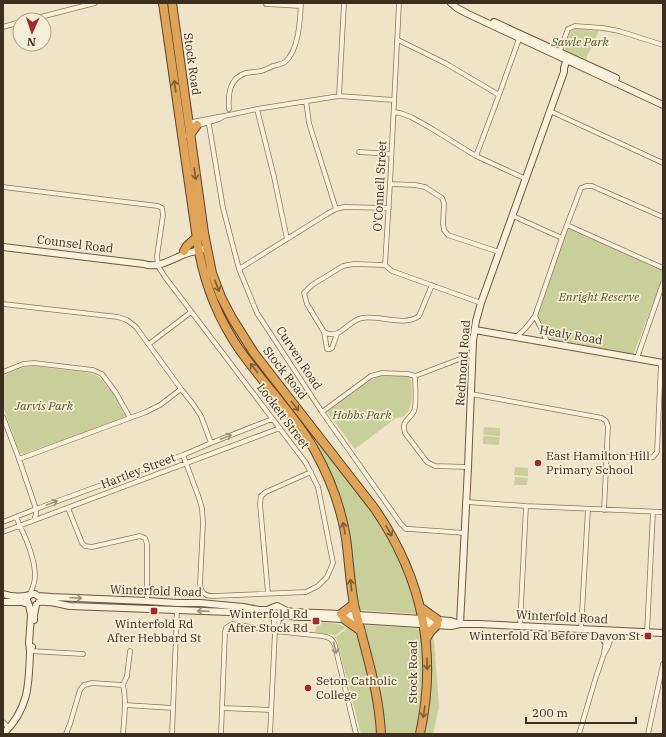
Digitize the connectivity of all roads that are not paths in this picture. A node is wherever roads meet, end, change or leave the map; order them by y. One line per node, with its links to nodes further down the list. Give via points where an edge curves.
1 (95, 3): 10 (street)
2 (163, 3): 28 (highway, Stock Road, one-way to 2)
3 (172, 3): 28 (highway, Stock Road)
4 (344, 3): 17 (street)
5 (399, 3): 12 (street, O'Connell Street)
6 (451, 3): 11 (main road, via 468,14)
7 (457, 3): 11 (main road)
8 (266, 4): 9 (street)
9 (301, 4): 22 (street, via 298,37 293,51 284,62 238,77 230,88)
10 (52, 14)
11 (520, 36): 14 (main road); 16 (street)
12 (398, 40): 16 (street); 18 (street, O'Connell Street)
13 (663, 45): 14 (street, via 619,31 575,26 568,29)
14 (558, 54): 15 (main road)
15 (569, 59): 19 (main road); 21 (main road); 24 (main road, Redmond Road, via 568,69 564,72)
16 (499, 95): 31 (street)
17 (339, 96): 18 (street); 20 (street)
18 (394, 100): 25 (street, O'Connell Street)
19 (663, 100)
20 (306, 101): 23 (street); 37 (street, via 313,136)
21 (663, 104)
22 (229, 109)
23 (257, 110): 26 (street); 42 (street)
24 (550, 111): 32 (street); 33 (main road, Redmond Road)
25 (394, 112): 30 (street, O'Connell Street); 31 (street, via 411,117)
26 (208, 121): 27 (street); 28 (street); 51 (street, Curven Road, via 223,208)
27 (197, 125): 28 (highway)
28 (186, 128): 41 (highway, Stock Road); 45 (highway, Stock Road, one-way to 45)
29 (359, 152): 30 (street)
30 (391, 154): 34 (street, O'Connell Street)
31 (476, 156): 33 (street)
32 (663, 163)
33 (526, 179): 38 (main road, Redmond Road)
34 (390, 184): 36 (street, O'Connell Street); 47 (street, via 425,187 439,195 444,203 443,224 448,235)
35 (3, 187): 48 (street, via 158,206 162,208 163,215)
36 (389, 208): 37 (street); 49 (street, O'Connell Street)
37 (336, 209): 42 (street)
38 (513, 216): 43 (street); 47 (main road, Redmond Road)
39 (663, 217): 40 (street, via 592,186 586,186 581,188)
40 (567, 224): 43 (street); 50 (street)
41 (197, 238): 45 (highway, Stock Road); 46 (highway)
42 (286, 238): 51 (street)
43 (562, 238): 57 (street)
44 (3, 247): 48 (main road, Counsel Road, via 144,264)
45 (202, 247): 46 (main road, Counsel Road); 48 (main road, Counsel Road); 106 (highway, Stock Road, one-way to 45, via 343,524 327,474 306,437 228,330 212,298 205,276); 107 (highway, Stock Road, one-way to 107, via 221,297 238,330 383,521 407,567)
46 (184, 251): 48 (main road, Counsel Road)
47 (499, 252): 54 (main road, Redmond Road)
48 (158, 263): 56 (street, Lockett Street, via 165,277)
49 (385, 265): 53 (street, via 392,271); 59 (street, via 343,266 312,285 304,293 307,304)
50 (663, 268)
51 (239, 270): 71 (street, Curven Road, via 257,312)
52 (663, 283): 65 (street)
53 (432, 285): 54 (street); 60 (street, via 419,316 415,319 404,321 360,318)
54 (481, 303): 58 (main road, Redmond Road)
55 (3, 304): 63 (street, via 123,318 136,327)
56 (191, 312): 63 (street); 74 (street, Lockett Street)
57 (535, 316): 61 (street); 62 (street)
58 (475, 330): 61 (main road, Healy Road); 64 (main road, Redmond Road)
59 (324, 332): 60 (street); 60 (street, via 327,349 332,348)
60 (337, 334)
61 (516, 337): 62 (main road, Healy Road)
62 (548, 343): 65 (main road, Healy Road)
63 (149, 344): 69 (street)
64 (473, 354): 68 (street); 70 (main road, Redmond Road)
65 (637, 358): 66 (main road, Healy Road)
66 (662, 363): 76 (street)
67 (3, 372): 73 (street, via 34,363 93,370 102,374 116,392)
68 (415, 376): 71 (street, via 382,373 371,376); 83 (street, via 416,406 405,422 405,433 427,462 435,466)
69 (181, 389): 73 (street, via 160,405); 78 (street, via 201,416)
70 (471, 394): 80 (street, via 602,418 608,426); 83 (main road, Redmond Road)
71 (322, 412): 98 (street, Curven Road, via 400,524 406,529)
72 (3, 417): 81 (street)
73 (130, 418): 81 (street)
74 (272, 419): 75 (street, Lockett Street); 78 (street, Hartley Street, one-way to 74)
75 (280, 428): 82 (street, Hartley Street); 84 (street, Lockett Street)
76 (657, 429): 77 (street); 80 (street, via 657,452 653,457)
77 (663, 429)
78 (211, 443): 79 (street, Hartley Street)
79 (183, 455): 82 (street); 88 (street, Hartley Street, one-way to 79)
80 (607, 456): 90 (street)
81 (19, 459): 88 (street)
82 (187, 463): 87 (street, Hartley Street); 101 (street, via 203,513 201,590 209,596)
83 (468, 467): 85 (main road, Redmond Road)
84 (311, 472): 99 (street, via 262,496 260,504); 99 (street, Lockett Street, via 318,487 332,563 327,577 318,586 306,592)
85 (467, 502): 86 (street); 98 (main road, Redmond Road)
86 (526, 506): 89 (street); 118 (street)
87 (68, 508): 94 (street, Hartley Street); 103 (street, via 85,546 92,547 140,536 145,538)
88 (36, 509): 93 (street, Hartley Street); 94 (street)
89 (588, 509): 90 (street); 119 (street)
90 (604, 510): 91 (street)
91 (653, 512): 92 (street); 124 (street)
92 (663, 512)
93 (16, 517): 95 (street, Hartley Street); 96 (street)
94 (34, 520): 96 (street, Hartley Street)
95 (3, 522)
96 (19, 526): 97 (street, Hartley Street); 102 (street, via 32,558)
97 (3, 532)
98 (465, 533): 117 (main road, Redmond Road)
99 (268, 593): 101 (street)
100 (3, 594): 102 (main road, Winterfold Road, via 16,598)
101 (222, 596): 108 (street)
102 (35, 598): 103 (main road, Winterfold Road, one-way to 103); 105 (main road, via 33,606); 105 (main road, via 27,599); 111 (main road, Winterfold Road, via 70,606); 128 (main road, via 33,643)
103 (147, 601): 108 (main road, Winterfold Road)
104 (3, 602): 105 (main road)
105 (29, 604): 128 (main road)
106 (354, 604): 113 (highway); 114 (highway, Stock Road)
107 (420, 607): 115 (highway, Stock Road); 116 (highway)
108 (221, 608): 109 (main road, Winterfold Road); 111 (main road, Winterfold Road, one-way to 111); 112 (main road, Winterfold Road)
109 (272, 608): 110 (main road, Winterfold Road); 112 (main road, via 270,611)
110 (282, 608): 112 (main road, via 284,613); 113 (main road, Winterfold Road, via 293,612)
111 (177, 610): 135 (street)
112 (277, 617): 113 (main road, Winterfold Road); 121 (street, via 278,626)
113 (342, 617): 114 (main road, Winterfold Road); 122 (highway)
114 (358, 617): 115 (main road, Winterfold Road); 122 (highway, Stock Road)
115 (423, 622): 116 (main road, Winterfold Road); 126 (highway, Stock Road)
116 (438, 622): 117 (main road, Winterfold Road, via 451,626); 126 (highway)
117 (460, 624): 118 (main road, Winterfold Road)
118 (520, 626): 119 (main road, Winterfold Road)
119 (581, 629): 120 (main road, Winterfold Road)
120 (595, 630): 123 (main road, Winterfold Road); 127 (main road)
121 (275, 631): 136 (street, via 232,624 226,628); 137 (street); 146 (street, one-way to 146, via 332,639)
122 (361, 631): 147 (highway, Stock Road, via 376,692)
123 (610, 631): 124 (main road, Winterfold Road); 127 (street); 131 (street, via 608,647)
124 (647, 632): 125 (main road, Winterfold Road)
125 (663, 633)
126 (426, 639): 148 (highway, Stock Road, one-way to 148, via 427,689)
127 (606, 642): 131 (street)
128 (30, 651): 130 (street); 139 (main road, via 28,690 20,712)
129 (130, 651): 133 (street)
130 (82, 654)
131 (604, 654): 149 (street)
132 (663, 664): 150 (street)
133 (124, 685): 134 (street); 141 (street, via 84,685 80,690)
134 (125, 705): 135 (street); 142 (street)
135 (173, 708): 143 (street)
136 (223, 708): 137 (street); 144 (street)
137 (271, 710): 145 (street)
138 (3, 722): 139 (street)
139 (10, 728): 140 (main road)
140 (3, 734)
141 (66, 734)
142 (123, 734)
143 (172, 734)
144 (221, 734)
145 (270, 734)
146 (356, 734)
147 (381, 734)
148 (420, 734)
149 (579, 734)
150 (648, 734)

